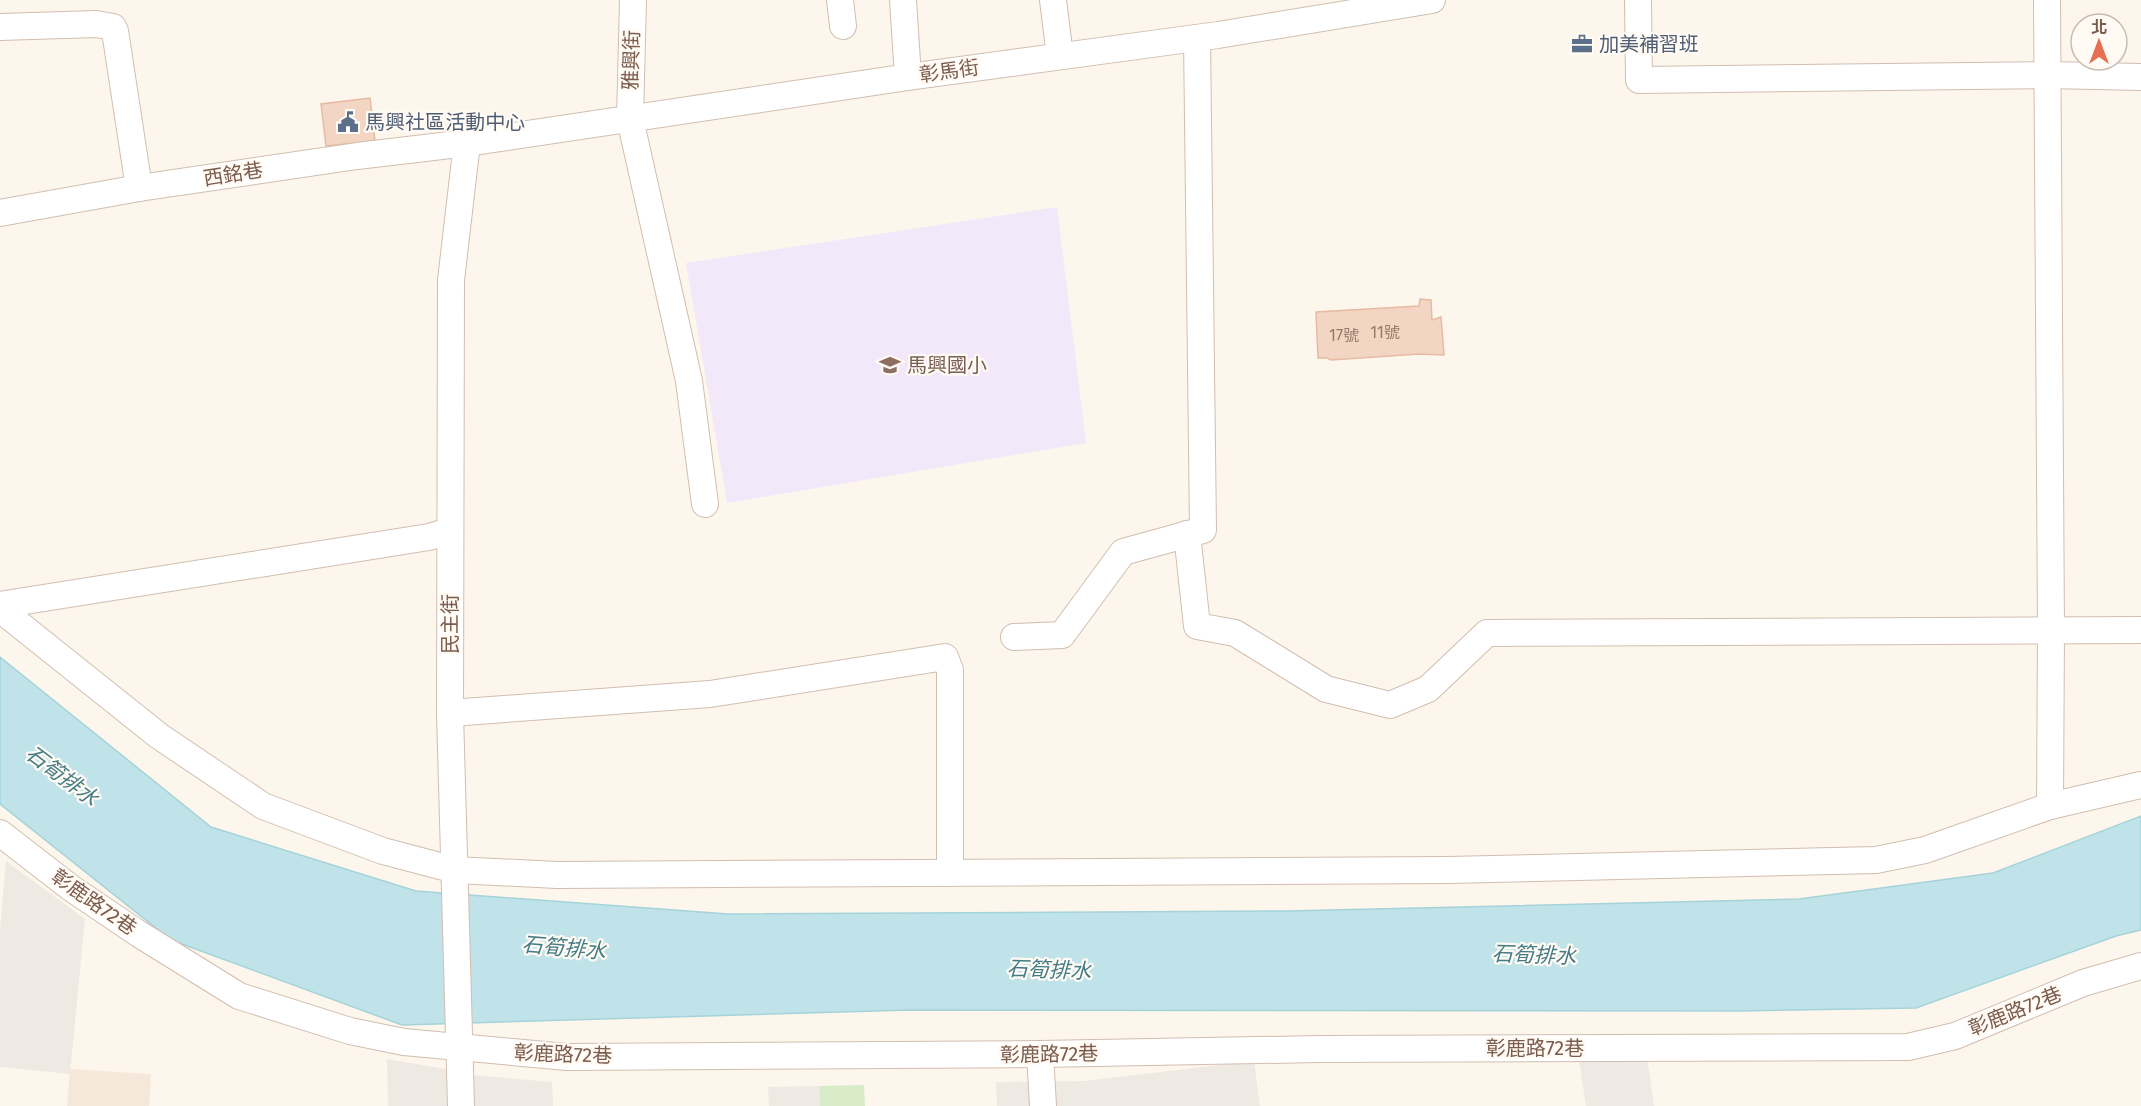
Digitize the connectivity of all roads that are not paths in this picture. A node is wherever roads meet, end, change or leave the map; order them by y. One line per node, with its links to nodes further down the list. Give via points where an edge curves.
1 (635, 0): 15 (street, 雅興街)
2 (840, 0): 8 (street)
3 (903, 0): 13 (street)
4 (1053, 0): 11 (street)
5 (1432, 0): 10 (street, 彰馬街)
6 (1638, 0): 12 (street, via 1638,80)
7 (2047, 0): 12 (street)
8 (843, 26)
9 (0, 27): 17 (street, via 113,27)
10 (1197, 38): 11 (street, 彰馬街); 21 (street, via 1203,530)
11 (1060, 56): 13 (street, 彰馬街)
12 (2048, 75): 14 (street); 23 (street)
13 (908, 77): 15 (street, 彰馬街)
14 (2141, 77)
15 (630, 119): 16 (street, 彰馬街); 19 (street, 雅興街, via 689,381)
16 (467, 143): 17 (street, 西銘巷); 20 (street, 民主街, via 451,280)
17 (139, 188): 18 (street, 西銘巷)
18 (0, 213)
19 (705, 504)
20 (450, 531): 22 (street); 26 (street, 民主街)
21 (1187, 534): 23 (street, via 1197,626 1234,633 1326,690 1390,705 1428,690 1487,633); 25 (street, via 1123,552 1062,635)
22 (0, 607): 30 (street, via 159,736 262,806 383,851)
23 (2051, 630): 24 (street); 28 (street)
24 (2141, 630)
25 (1014, 637)
26 (450, 713): 30 (street, 民主街); 31 (street, via 710,694 945,657 950,670)
27 (2141, 784): 28 (street)
28 (2050, 806): 31 (street, via 1925,850 1876,860 1448,870)
29 (0, 833): 33 (street, 彰鹿路72巷, via 71,888 239,996 350,1031)
30 (455, 870): 31 (street, via 557,875); 33 (street, 民主街)
31 (950, 873)
32 (2141, 966): 34 (street, 彰鹿路72巷, via 2083,983 1955,1035 1908,1047 1320,1048)
33 (458, 1048): 34 (street, 彰鹿路72巷, via 567,1057); 35 (street, 民主街)
34 (1040, 1054): 36 (street)
35 (461, 1106)
36 (1043, 1106)

